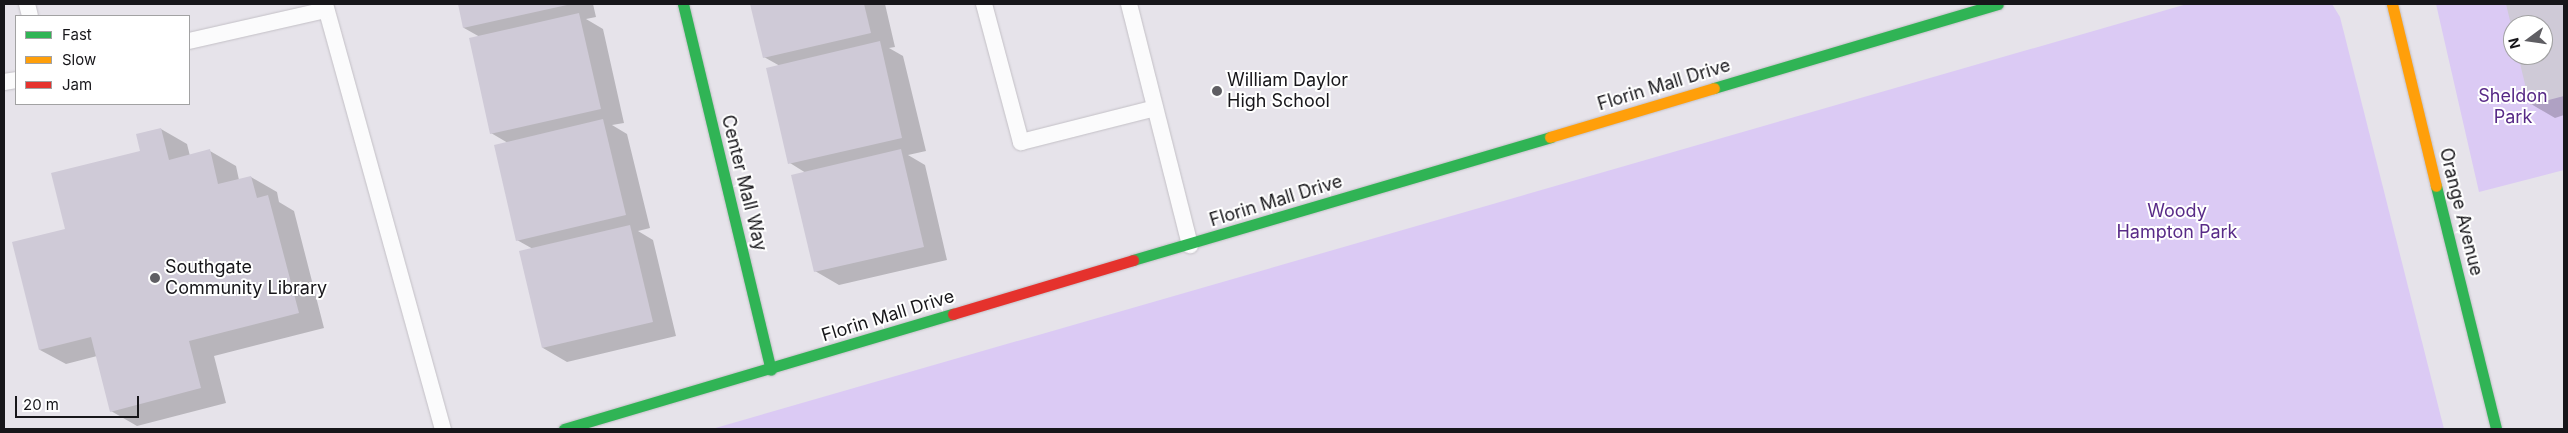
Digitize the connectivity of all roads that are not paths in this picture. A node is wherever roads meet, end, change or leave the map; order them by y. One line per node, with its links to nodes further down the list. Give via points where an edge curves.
1 (682, 4): 10 (street, Center Mall Way)
2 (984, 4): 8 (lane, via 1021,142)
3 (1129, 4): 8 (lane)
4 (1998, 4): 9 (street, Florin Mall Drive)
5 (2392, 4): 13 (street, Orange Avenue)
6 (326, 7): 7 (lane); 11 (lane)
7 (190, 41)
8 (1155, 108): 9 (lane)
9 (1190, 245): 10 (street, Florin Mall Drive)
10 (771, 370): 12 (street, Florin Mall Drive)
11 (444, 429)
12 (564, 429)
13 (2496, 429)

